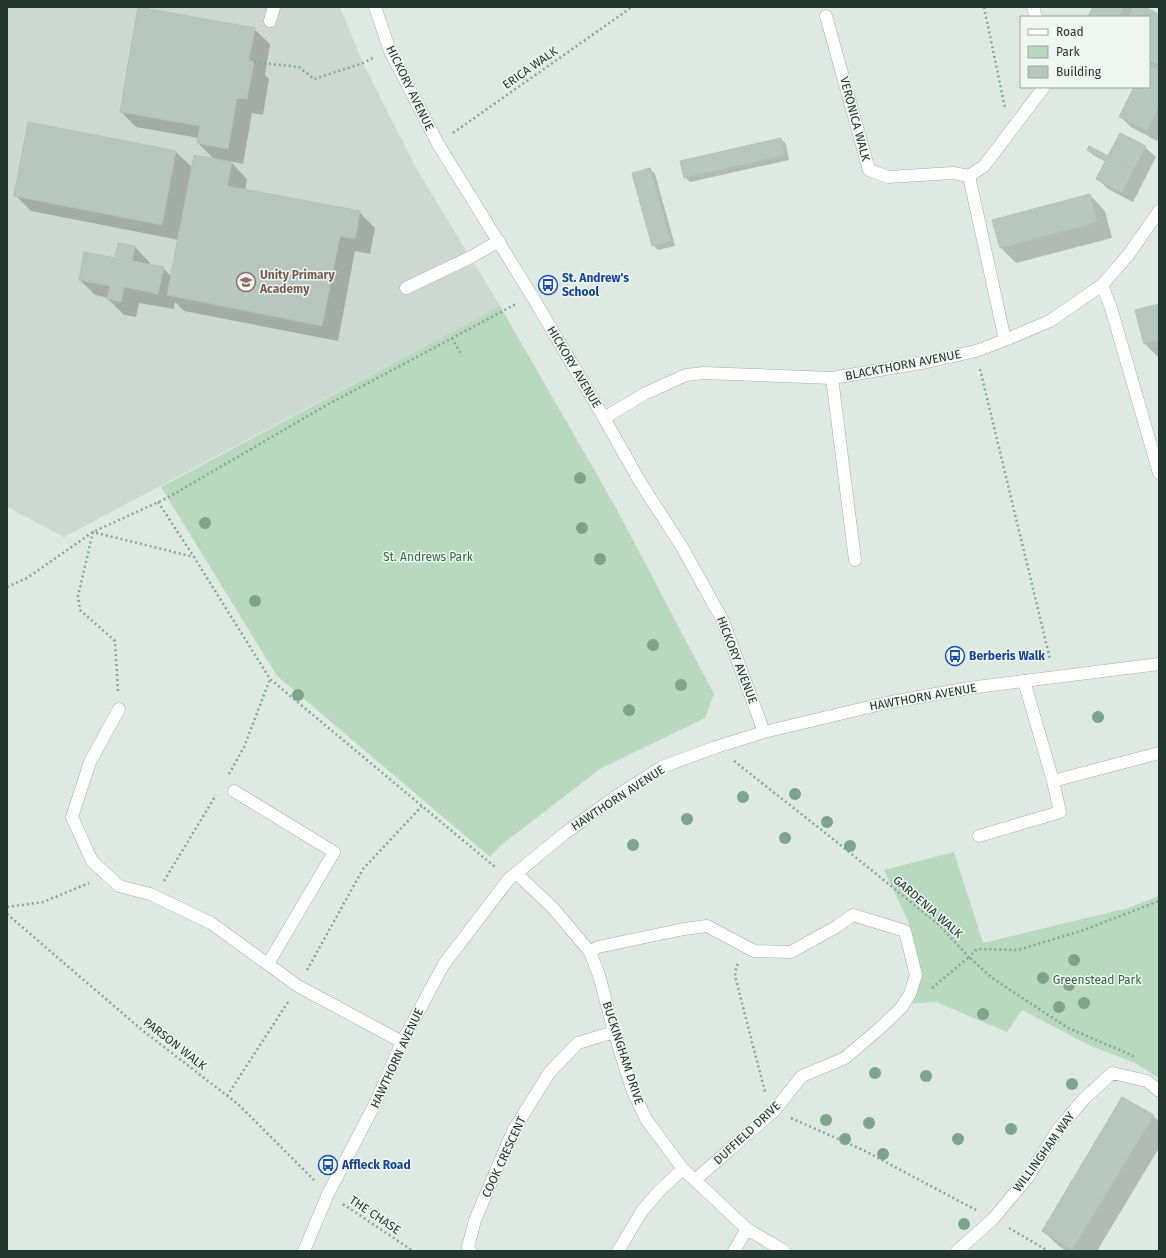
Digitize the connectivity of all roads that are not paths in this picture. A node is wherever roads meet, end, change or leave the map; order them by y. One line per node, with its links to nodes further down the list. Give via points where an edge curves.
1 (274, 7): 4 (street)
2 (375, 7): 8 (street, HICKORY AVENUE, via 390,51 438,144)
3 (826, 16): 6 (street, VERONICA WALK, via 869,170 888,177 953,173)
4 (270, 21)
5 (1043, 88): 6 (street, via 984,166)
6 (969, 176): 11 (street)
7 (1159, 211): 9 (street, BLACKTHORN AVENUE, via 1130,254)
8 (499, 241): 10 (street); 13 (street, HICKORY AVENUE)
9 (1102, 285): 11 (street, BLACKTHORN AVENUE, via 1050,321); 14 (street)
10 (406, 288)
11 (1006, 340): 12 (street, BLACKTHORN AVENUE, via 976,351 927,362)
12 (832, 378): 13 (street, BLACKTHORN AVENUE, via 703,373 686,375 646,393); 15 (street)
13 (604, 418): 19 (street, HICKORY AVENUE, via 640,482 682,547 723,621)
14 (1159, 473)
15 (855, 560)
16 (1159, 664): 17 (street, HAWTHORN AVENUE)
17 (1024, 681): 19 (street, HAWTHORN AVENUE, via 886,703); 21 (street)
18 (119, 709): 26 (street, via 90,762 72,817 92,862 119,886 150,894 211,923)
19 (764, 732): 24 (street, HAWTHORN AVENUE, via 662,767 564,834)
20 (1159, 753): 21 (street)
21 (1053, 781): 23 (street, via 1060,812)
22 (234, 791): 26 (street, via 334,852)
23 (979, 836)
24 (512, 876): 25 (street, BUCKINGHAM DRIVE, via 553,908); 28 (street, HAWTHORN AVENUE, via 444,964)
25 (590, 952): 27 (street, BUCKINGHAM DRIVE, via 599,975); 31 (street, DUFFIELD DRIVE, via 598,947 684,928 707,926 754,951 791,952 853,915 905,930 916,975 910,994 901,1008 844,1058 802,1076 774,1111)
26 (268, 964): 28 (street, via 298,986)
27 (614, 1032): 30 (street, BUCKINGHAM DRIVE, via 632,1089 646,1119); 34 (street, COOK CRESCENT, via 578,1043 549,1073 513,1132 475,1220 468,1247)
28 (402, 1042): 33 (street, HAWTHORN AVENUE, via 376,1102 328,1194)
29 (1159, 1091): 38 (street, WILLINGHAM WAY, via 1147,1081 1112,1073 1084,1099 1059,1128 1028,1177 993,1219)
30 (683, 1169): 31 (street, BUCKINGHAM DRIVE); 35 (street, via 642,1211)
31 (695, 1180): 32 (street, BUCKINGHAM DRIVE)
32 (747, 1229): 36 (street); 37 (street, BUCKINGHAM DRIVE)
33 (304, 1251)
34 (470, 1251)
35 (618, 1251)
36 (734, 1251)
37 (784, 1251)
38 (957, 1251)

